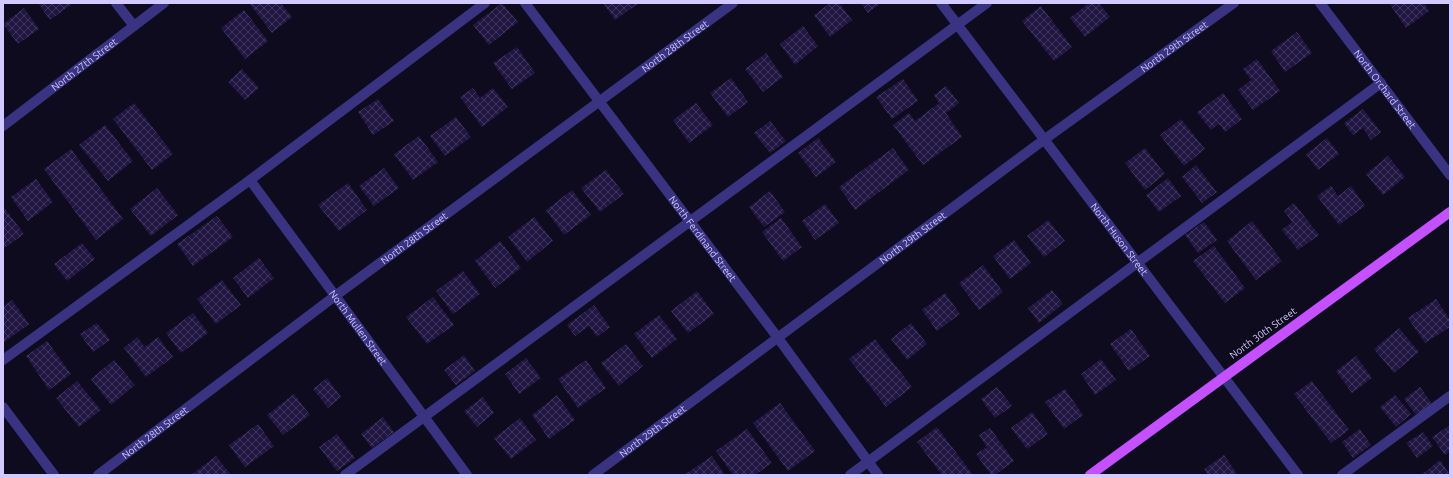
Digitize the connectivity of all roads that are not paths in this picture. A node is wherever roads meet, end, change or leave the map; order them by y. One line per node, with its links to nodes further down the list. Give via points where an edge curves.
1 (116, 3): 11 (street)
2 (164, 3): 11 (street, North 27th Street)
3 (485, 3): 17 (street)
4 (525, 3): 13 (street, North Ferdinand Street)
5 (733, 3): 13 (street, North 28th Street)
6 (941, 3): 10 (street, North Huson Street)
7 (987, 3): 10 (street)
8 (1234, 3): 15 (street, North 29th Street)
9 (1320, 3): 12 (street, North Orchard Street)
10 (958, 24): 15 (street, North Huson Street); 19 (street)
11 (134, 26): 14 (street, North 27th Street)
12 (1381, 83): 16 (street, North Orchard Street); 20 (street)
13 (599, 101): 19 (street, North Ferdinand Street); 21 (street, North 28th Street)
14 (3, 126)
15 (1045, 139): 20 (street, North Huson Street); 22 (street, North 29th Street)
16 (1450, 175)
17 (250, 180): 21 (street, North Mullen Street); 23 (street)
18 (1450, 212): 24 (main road, North 30th Street)
19 (690, 222): 22 (street, North Ferdinand Street); 27 (street)
20 (1138, 262): 24 (street, North Huson Street); 28 (street)
21 (335, 296): 27 (street, North Mullen Street); 30 (street, North 28th Street)
22 (778, 338): 28 (street, North Ferdinand Street); 33 (street, North 29th Street)
23 (3, 360)
24 (1224, 376): 36 (main road, North 30th Street); 37 (street, North Huson Street)
25 (1450, 396): 38 (street)
26 (3, 407): 29 (street)
27 (425, 416): 31 (street); 32 (street, North Mullen Street)
28 (868, 461): 34 (street); 35 (street, North Ferdinand Street)
29 (54, 475)
30 (98, 475)
31 (345, 475)
32 (466, 475)
33 (593, 475)
34 (850, 475)
35 (878, 475)
36 (1090, 475)
37 (1298, 475)
38 (1342, 475)

